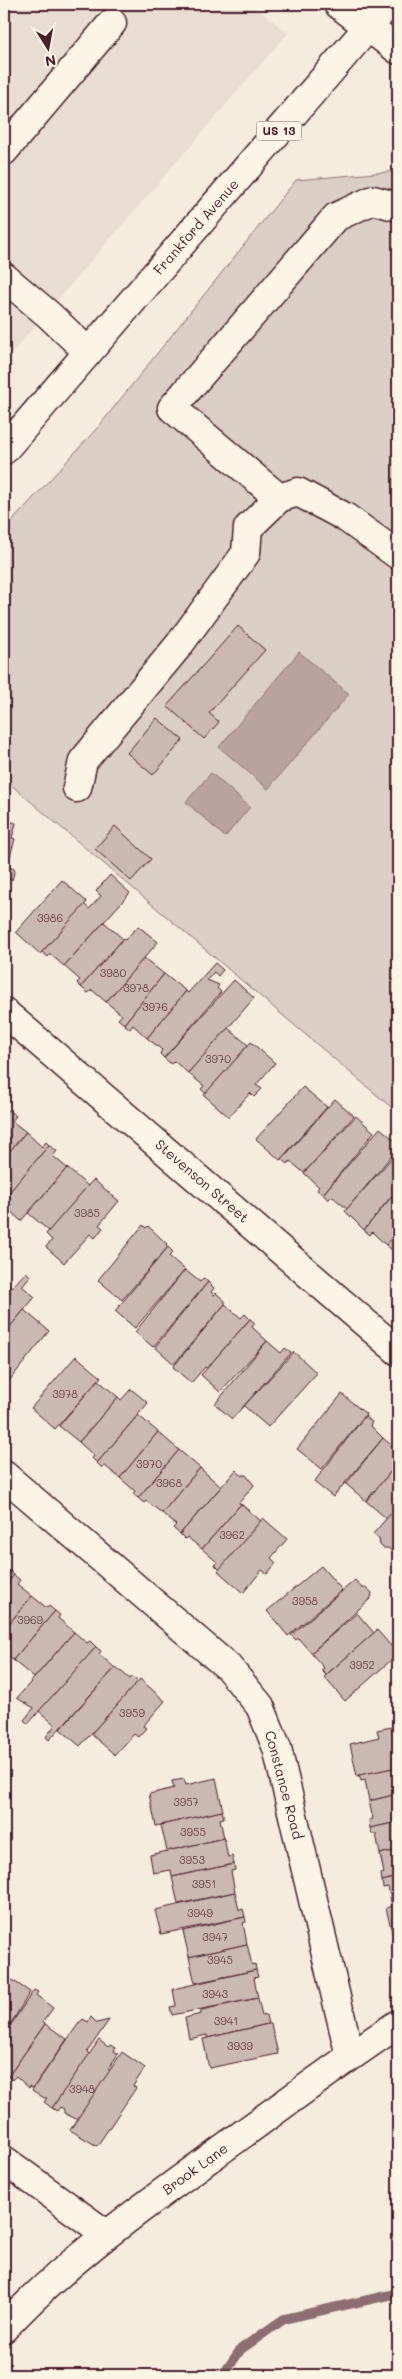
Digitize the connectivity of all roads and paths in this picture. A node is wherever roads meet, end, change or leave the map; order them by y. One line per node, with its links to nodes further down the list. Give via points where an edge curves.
1 (338, 4): 4 (street)
2 (388, 4): 4 (street, Frankford Avenue / US 13)
3 (112, 23): 6 (street)
4 (368, 27): 5 (street); 9 (street, Frankford Avenue / US 13)
5 (398, 50)
6 (4, 151)
7 (398, 207): 11 (street, via 373,200 336,217 172,408)
8 (4, 277): 9 (street)
9 (88, 352): 10 (street, Frankford Avenue / US 13)
10 (4, 450)
11 (278, 498): 12 (street, via 298,492 345,517); 13 (street, via 248,528 246,553 179,645 84,761)
12 (398, 555)
13 (77, 788)
14 (4, 1012): 15 (street, Stevenson Street)
15 (398, 1351)
16 (4, 1475): 18 (street, Constance Road, via 228,1667 260,1706 276,1748)
17 (398, 2024): 18 (street, Brook Lane)
18 (350, 2056): 20 (street, Brook Lane)
19 (4, 2160): 20 (street)
20 (106, 2234): 21 (street, Brook Lane, via 27,2303)
21 (4, 2328)

